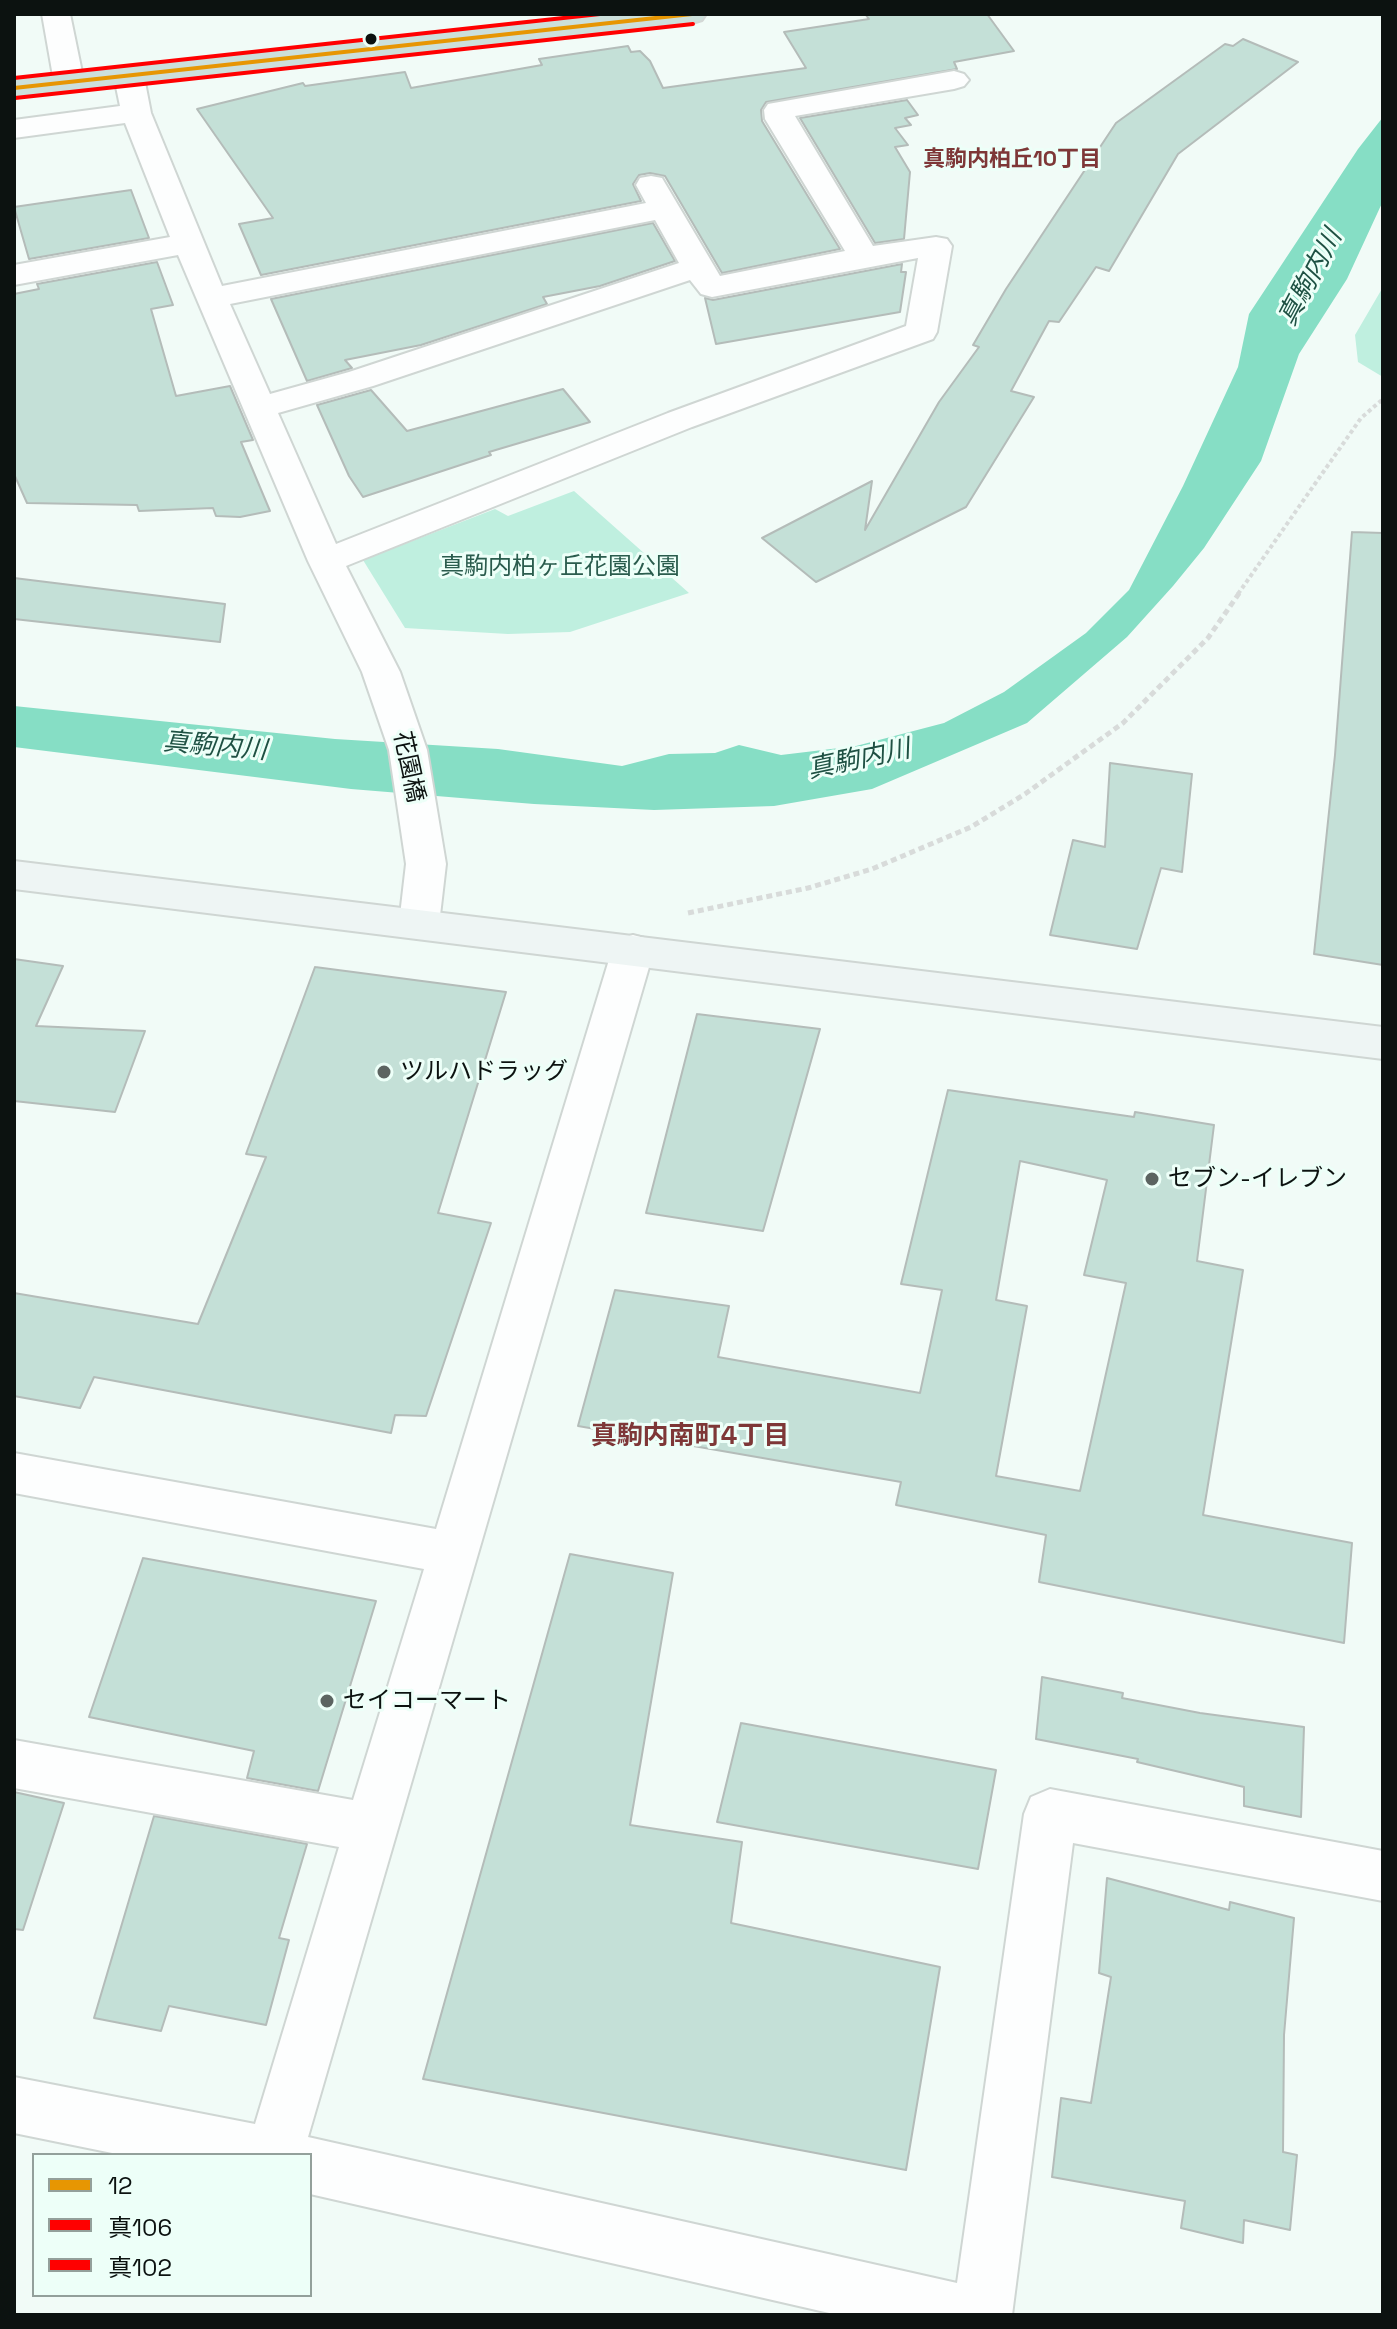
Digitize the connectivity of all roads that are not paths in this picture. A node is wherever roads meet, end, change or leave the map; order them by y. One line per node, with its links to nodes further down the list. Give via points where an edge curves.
1 (56, 14): 5 (street)
2 (692, 14): 3 (highway)
3 (129, 77): 5 (highway); 7 (street, 花園橋)
4 (954, 80): 10 (street, via 779,110)
5 (69, 82): 6 (highway)
6 (14, 88)
7 (136, 113): 8 (street); 9 (street, 花園橋)
8 (14, 129)
9 (189, 243): 12 (street); 13 (street, 花園橋)
10 (864, 257): 11 (street, via 712,287); 15 (street, via 936,246 921,332 680,420)
11 (697, 267): 13 (street, via 657,196); 14 (street)
12 (14, 275)
13 (211, 298): 14 (street, 花園橋)
14 (258, 408): 15 (street, 花園橋)
15 (326, 561): 17 (street, 花園橋, via 381,672 408,750 426,864)
16 (14, 875): 17 (street)
17 (419, 924): 18 (street)
18 (633, 950): 19 (street); 21 (street)
19 (1383, 1043)
20 (14, 1473): 21 (street)
21 (451, 1553): 23 (street)
22 (14, 1764): 23 (street)
23 (372, 1828): 27 (street)
24 (1383, 1876): 30 (street, via 1050,1814)
25 (14, 2105): 26 (street)
26 (256, 2153)
27 (275, 2153)
28 (312, 2165): 29 (street)
29 (968, 2315)
30 (982, 2315)

